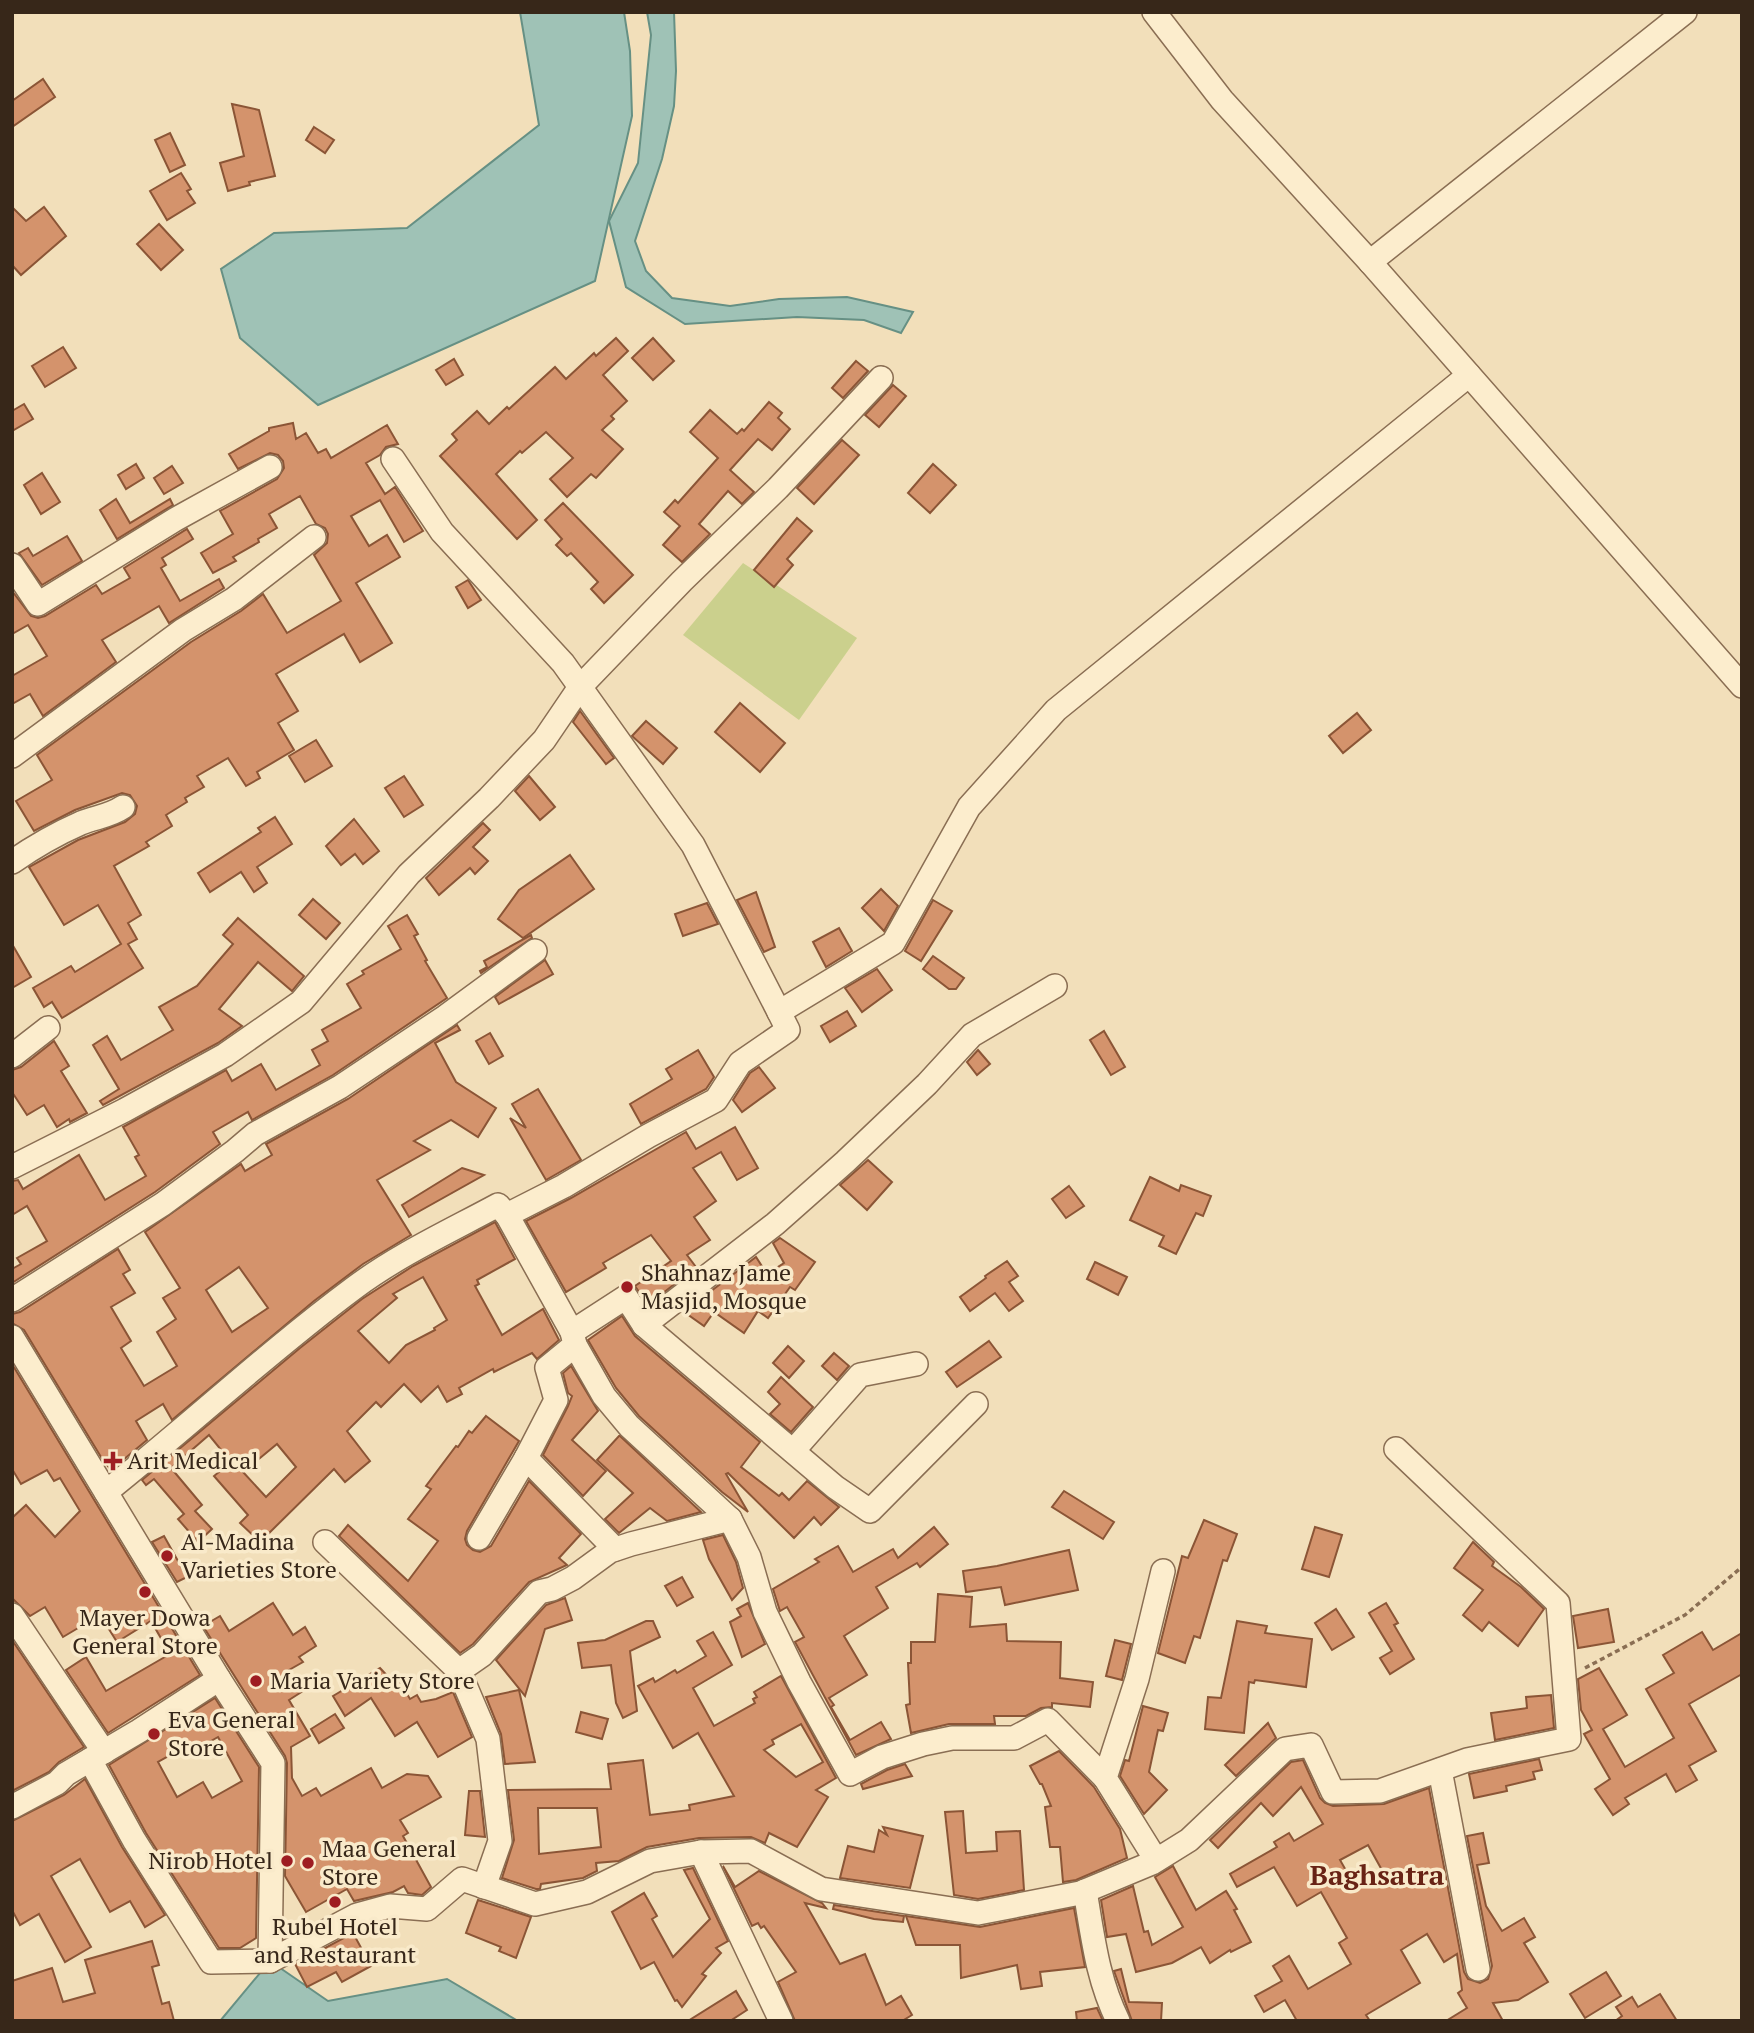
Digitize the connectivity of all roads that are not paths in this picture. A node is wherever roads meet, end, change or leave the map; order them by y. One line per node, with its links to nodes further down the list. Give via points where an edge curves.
1 (1154, 12): 3 (street, via 1222,100)
2 (1685, 12): 3 (street)
3 (1370, 262): 4 (street)
4 (1469, 375): 10 (street); 17 (street, via 1056,710 969,807 893,943)
5 (881, 378): 11 (street)
6 (393, 460): 11 (street, via 442,532)
7 (270, 467): 9 (street, via 38,604)
8 (314, 537): 12 (street)
9 (12, 565)
10 (1742, 686)
11 (580, 687): 17 (street, via 694,845); 20 (street, via 544,740 409,874 301,1002 225,1055)
12 (12, 756)
13 (123, 807): 14 (street, via 45,839)
14 (12, 862)
15 (536, 951): 22 (street, via 446,1017 340,1087 256,1134 163,1204)
16 (1055, 986): 23 (street, via 972,1035 927,1084 805,1198)
17 (779, 1012): 21 (street, via 788,1030 740,1063 716,1100)
18 (48, 1028): 19 (street)
19 (12, 1056)
20 (12, 1167)
21 (507, 1215): 25 (street); 31 (street, via 498,1205 356,1286)
22 (12, 1300)
23 (644, 1325): 25 (street, via 626,1297); 29 (street)
24 (12, 1337): 31 (street)
25 (573, 1339): 30 (street, via 547,1368 556,1400); 32 (street, via 604,1396 629,1426)
26 (916, 1364): 29 (street, via 860,1375)
27 (976, 1404): 29 (street, via 870,1511)
28 (1395, 1449): 41 (street, via 1558,1603 1569,1739)
29 (793, 1451)
30 (526, 1458): 33 (street); 35 (street)
31 (106, 1492): 39 (street)
32 (730, 1519): 35 (street); 42 (street, via 749,1557 765,1612 850,1774 882,1757 923,1744 952,1738 1014,1738 1048,1720)
33 (479, 1538)
34 (325, 1542): 38 (street)
35 (615, 1549): 38 (street, via 573,1578 539,1592 482,1655)
36 (1163, 1571): 42 (street, via 1137,1679)
37 (12, 1615): 40 (street)
38 (459, 1671): 46 (street, via 488,1739 500,1842)
39 (219, 1679): 40 (street); 48 (street, via 273,1763)
40 (97, 1756): 43 (street); 48 (street, via 134,1839 211,1962)
41 (1440, 1770): 45 (street, via 1380,1791 1333,1792 1311,1745 1285,1749 1189,1840); 49 (street)
42 (1105, 1778): 45 (street)
43 (12, 1807)
44 (701, 1852): 46 (street, via 650,1861 587,1892 535,1904); 47 (street, via 751,1851 821,1889 978,1913); 50 (street)
45 (1156, 1860): 47 (street)
46 (484, 1887): 48 (street, via 462,1879 427,1909 390,1906 357,1915)
47 (1086, 1891): 51 (street, via 1105,1995)
48 (270, 1961)
49 (1478, 1969)
50 (781, 2021)
51 (1118, 2021)

